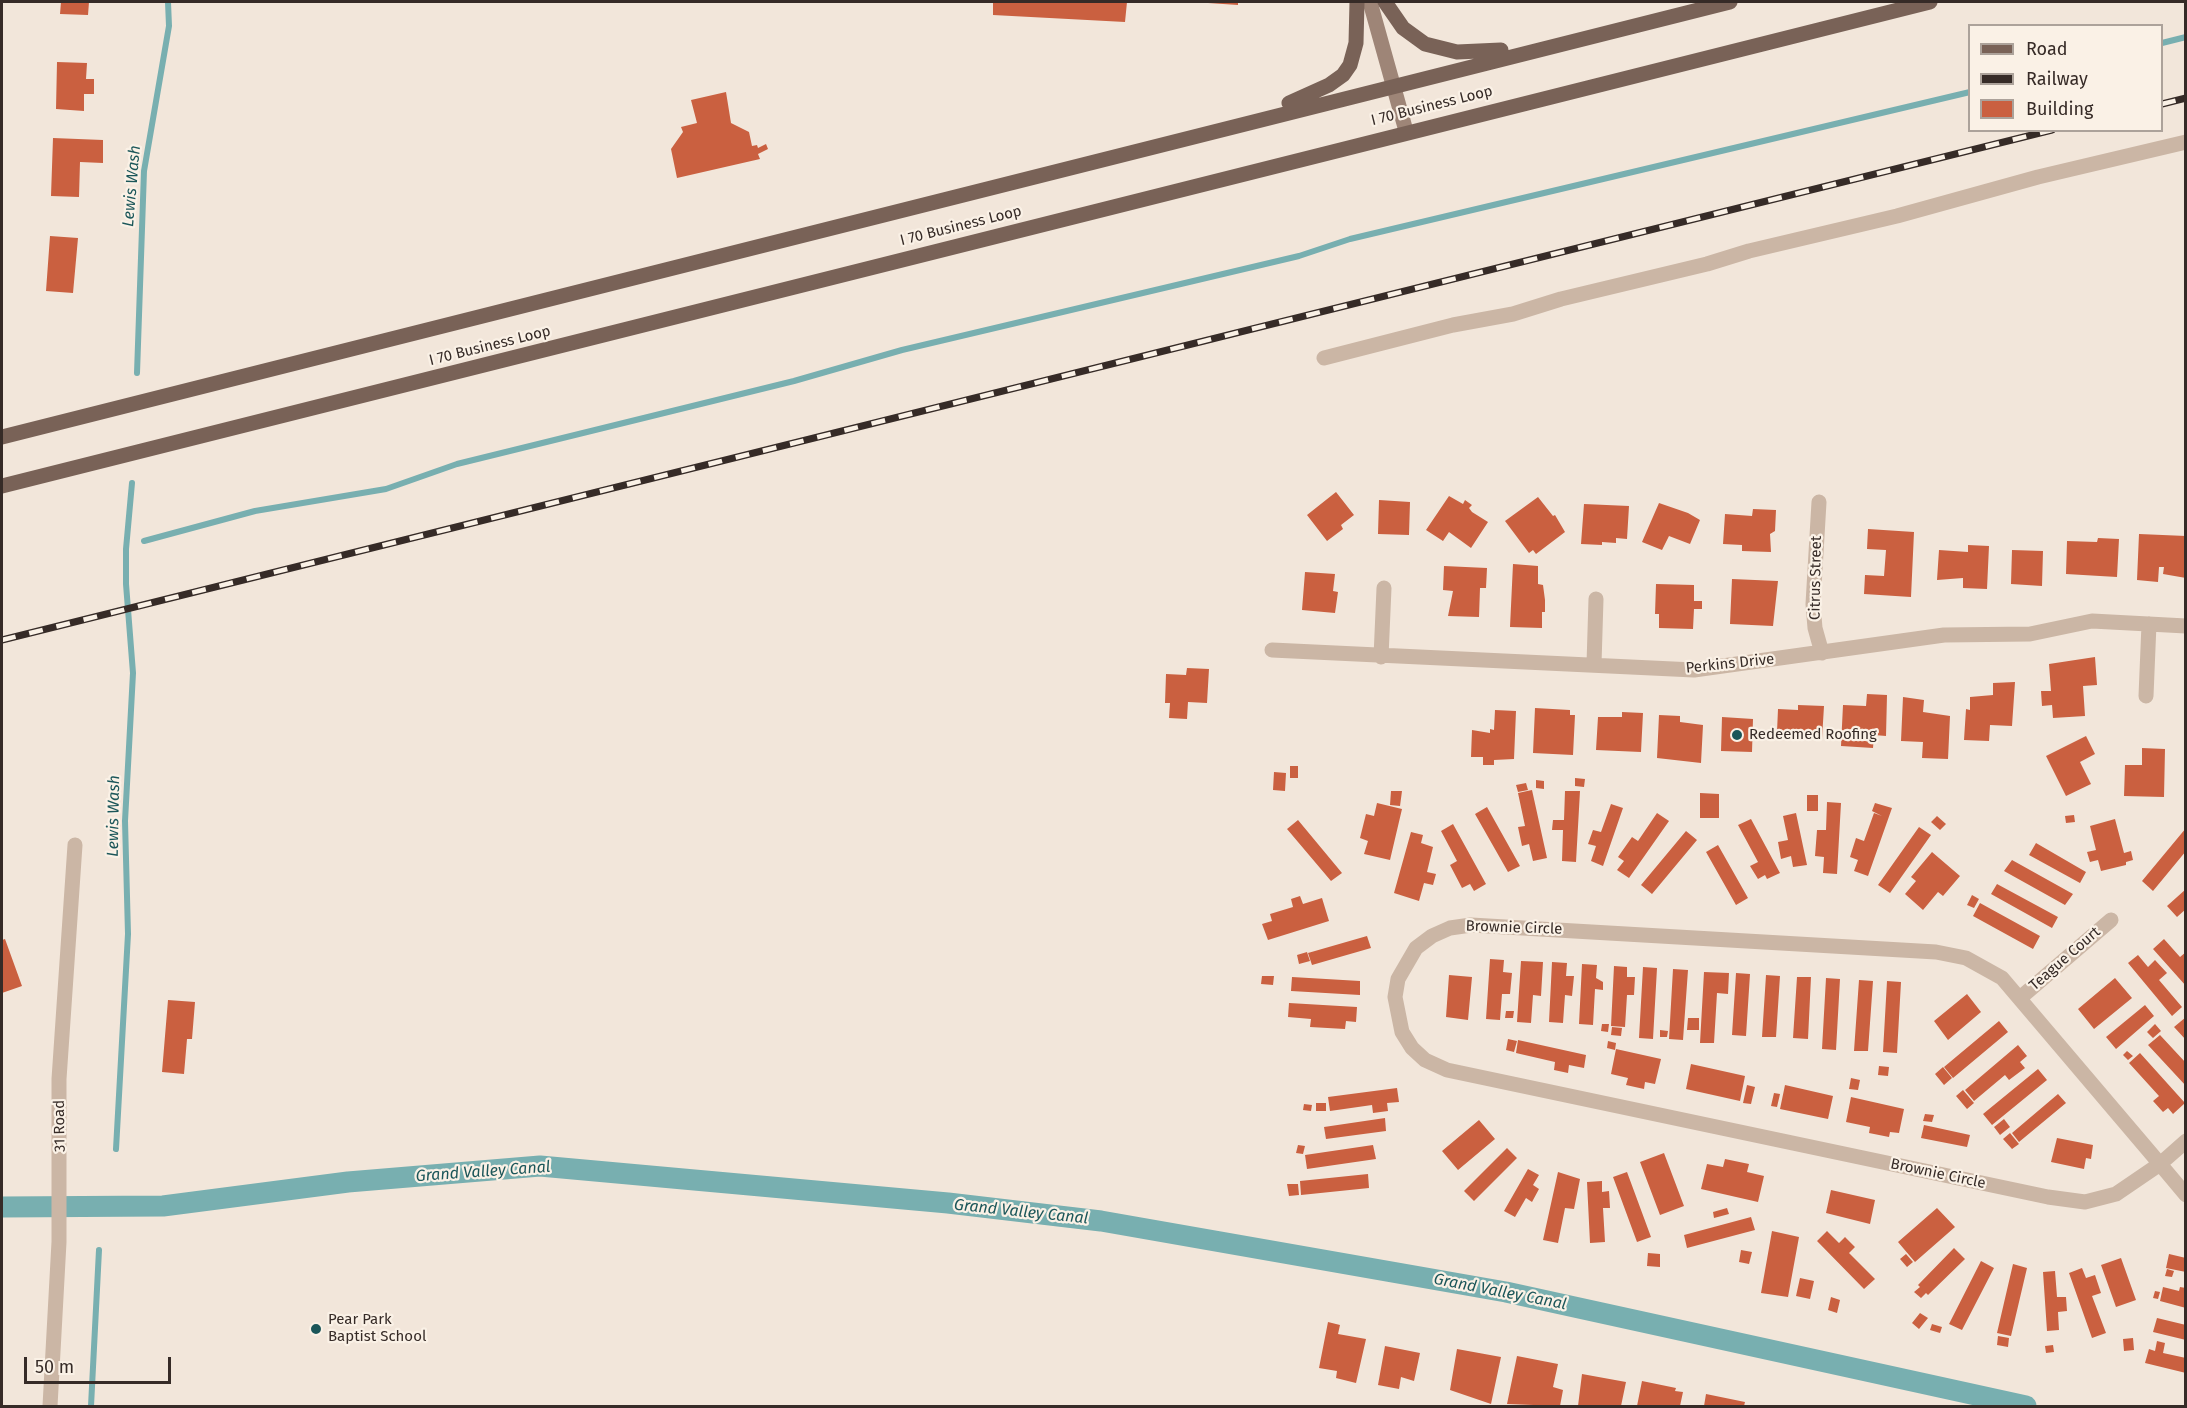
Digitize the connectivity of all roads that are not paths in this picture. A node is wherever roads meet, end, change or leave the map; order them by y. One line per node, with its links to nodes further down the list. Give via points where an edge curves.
1 (1357, 2): 9 (main road, via 1354,55 1343,75 1301,99)
2 (1370, 2): 7 (main road)
3 (1385, 2): 6 (main road, via 1414,38 1457,52 1492,52)
4 (1730, 2): 6 (main road, I 70 Business Loop)
5 (1930, 2): 8 (main road, I 70 Business Loop)
6 (1605, 32): 7 (main road, I 70 Business Loop)
7 (1393, 86): 8 (main road); 9 (main road, I 70 Business Loop)
8 (1406, 131): 13 (main road, I 70 Business Loop)
9 (1191, 136): 12 (main road, I 70 Business Loop)
10 (2186, 142): 11 (street, via 1749,250 1513,314)
11 (1324, 358)
12 (2, 437)
13 (2, 486)
14 (1819, 502): 20 (street, Citrus Street, via 1813,604)
15 (1384, 588): 21 (street)
16 (1596, 599): 22 (street)
17 (2149, 624): 18 (street, Perkins Drive); 20 (street, Perkins Drive, via 2091,621 2030,634 1944,636); 23 (street)
18 (2186, 626)
19 (1272, 650): 21 (street, Perkins Drive)
20 (1822, 653): 22 (street, Perkins Drive, via 1694,670)
21 (1381, 657): 22 (street, Perkins Drive)
22 (1594, 664)
23 (2146, 696)
24 (75, 845): 30 (street, 31 Road, via 59,1080 59,1242)
25 (2110, 920): 26 (street, Teague Court)
26 (2020, 998): 28 (street, Brownie Circle); 28 (street, Brownie Circle, via 1985,966 1946,953 1471,925 1450,928 1416,948 1402,971 1395,997 1402,1032 1412,1048 1425,1060 1447,1070 2076,1201 2116,1194)
27 (2186, 1141): 28 (street)
28 (2160, 1164): 29 (street, Brownie Circle)
29 (2186, 1195)
30 (50, 1407)

